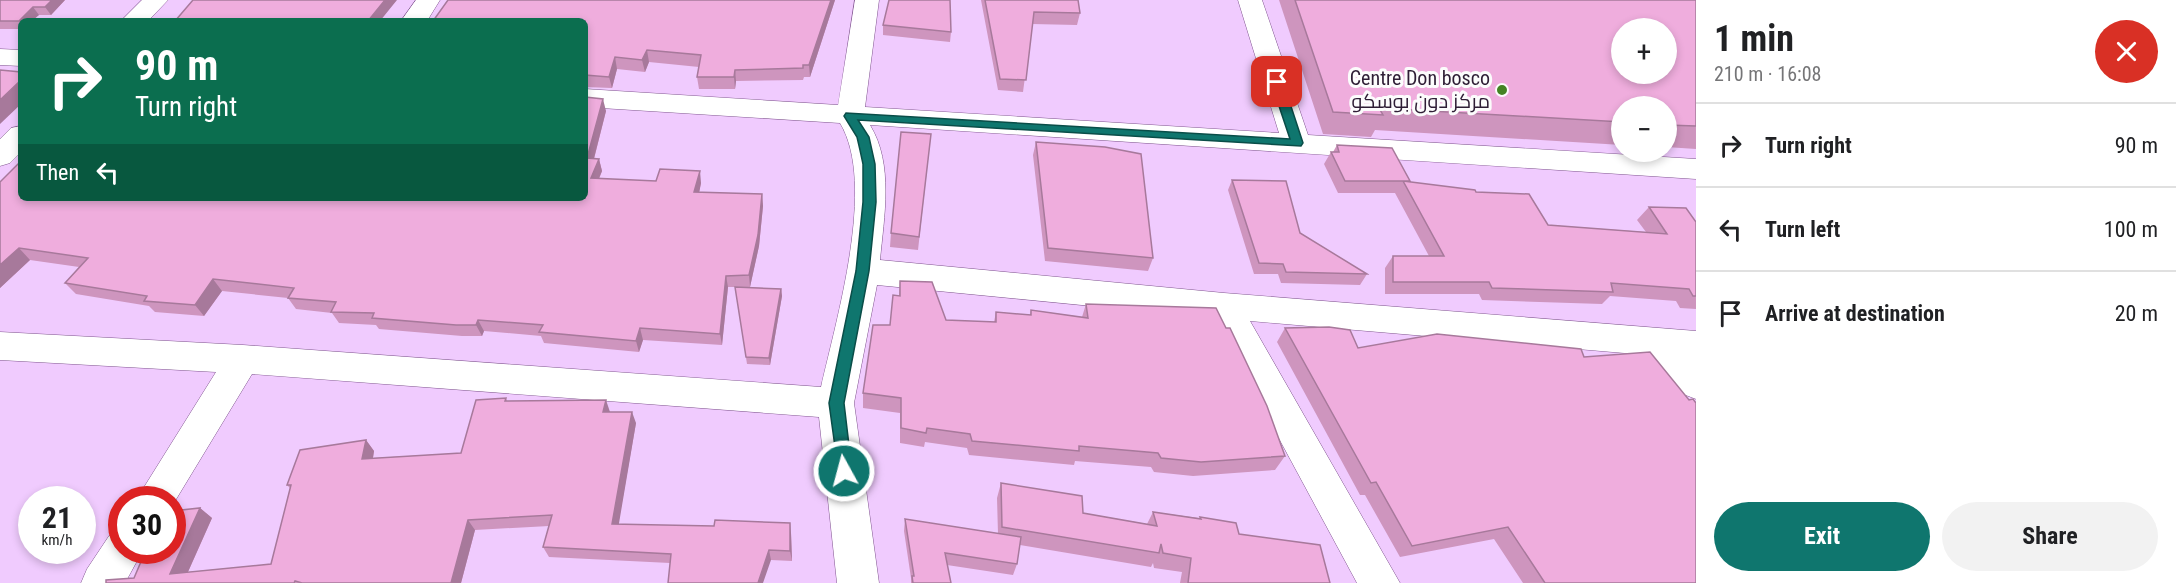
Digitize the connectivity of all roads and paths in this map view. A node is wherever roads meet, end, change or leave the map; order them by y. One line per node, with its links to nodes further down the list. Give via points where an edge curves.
1 (156, 0): 5 (street)
2 (428, 0): 6 (street)
3 (867, 0): 10 (street)
4 (1250, 0): 12 (street)
5 (137, 18)
6 (416, 18)
7 (0, 57): 8 (street)
8 (18, 58)
9 (588, 98): 10 (street)
10 (850, 116): 12 (street); 15 (street, via 863,137 869,164 870,202)
11 (18, 138): 13 (street)
12 (1297, 143): 14 (street)
13 (0, 156)
14 (1696, 169)
15 (863, 271): 16 (street); 22 (street)
16 (1224, 306): 17 (street); 27 (street)
17 (1658, 343): 18 (street); 21 (street)
18 (1696, 345)
19 (0, 346): 20 (street)
20 (243, 359): 22 (street); 23 (street)
21 (1696, 384)
22 (836, 403): 26 (street)
23 (164, 486)
24 (114, 564): 25 (street)
25 (102, 583)
26 (858, 583)
27 (1378, 583)

